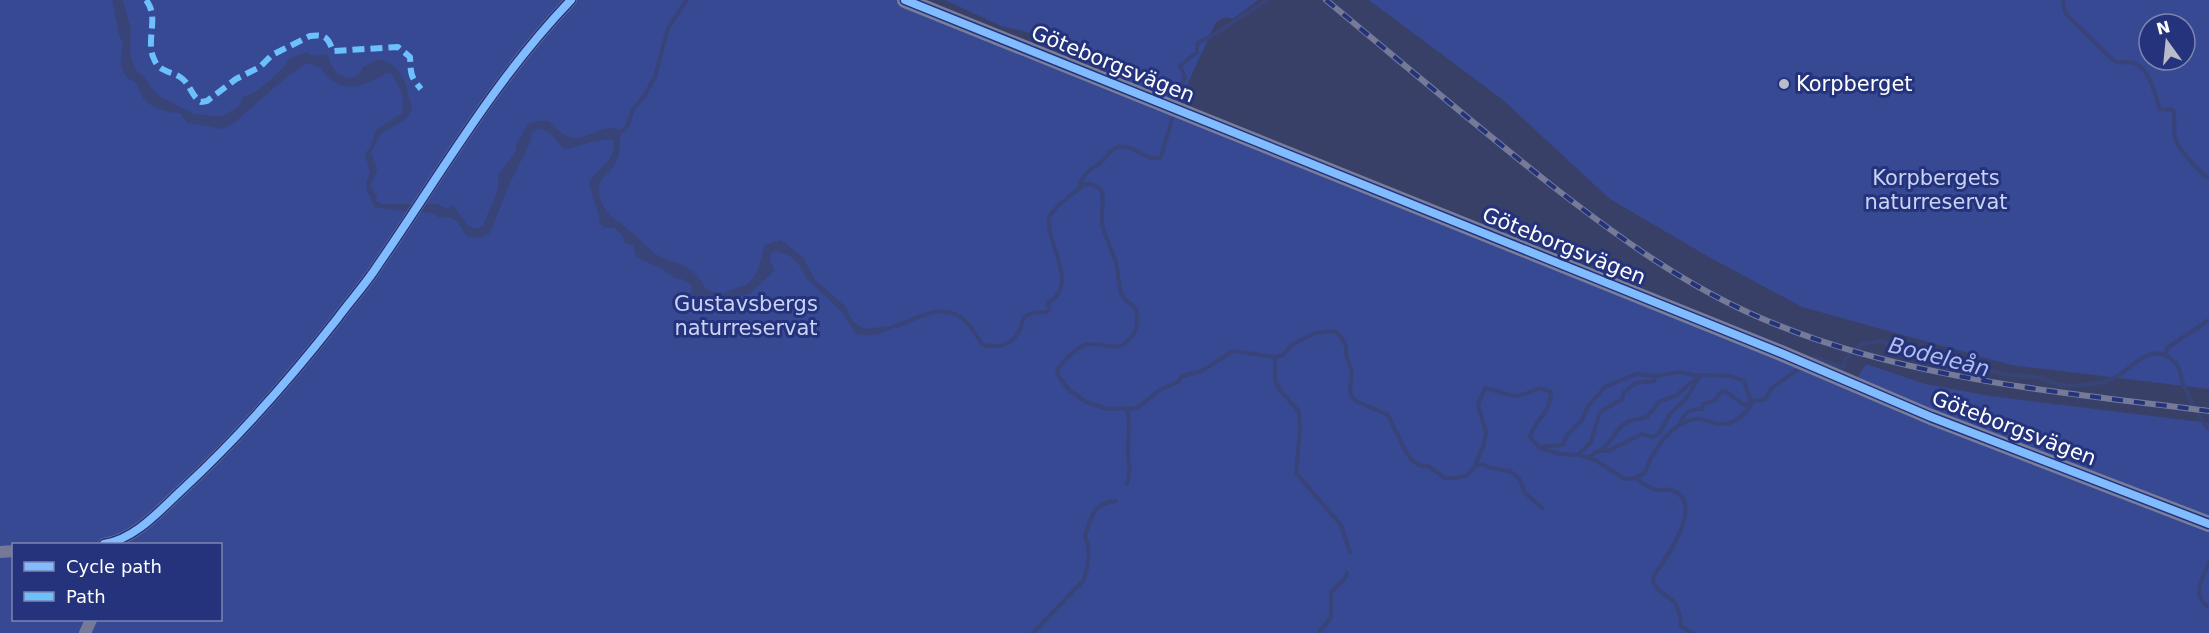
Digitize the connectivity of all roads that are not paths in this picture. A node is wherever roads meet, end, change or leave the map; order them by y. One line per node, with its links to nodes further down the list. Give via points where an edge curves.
1 (571, 0): 4 (street, via 511,70 378,266 258,414 156,514)
2 (905, 0): 3 (street, Göteborgsvägen, via 1931,417)
3 (2209, 524)
4 (114, 543)

